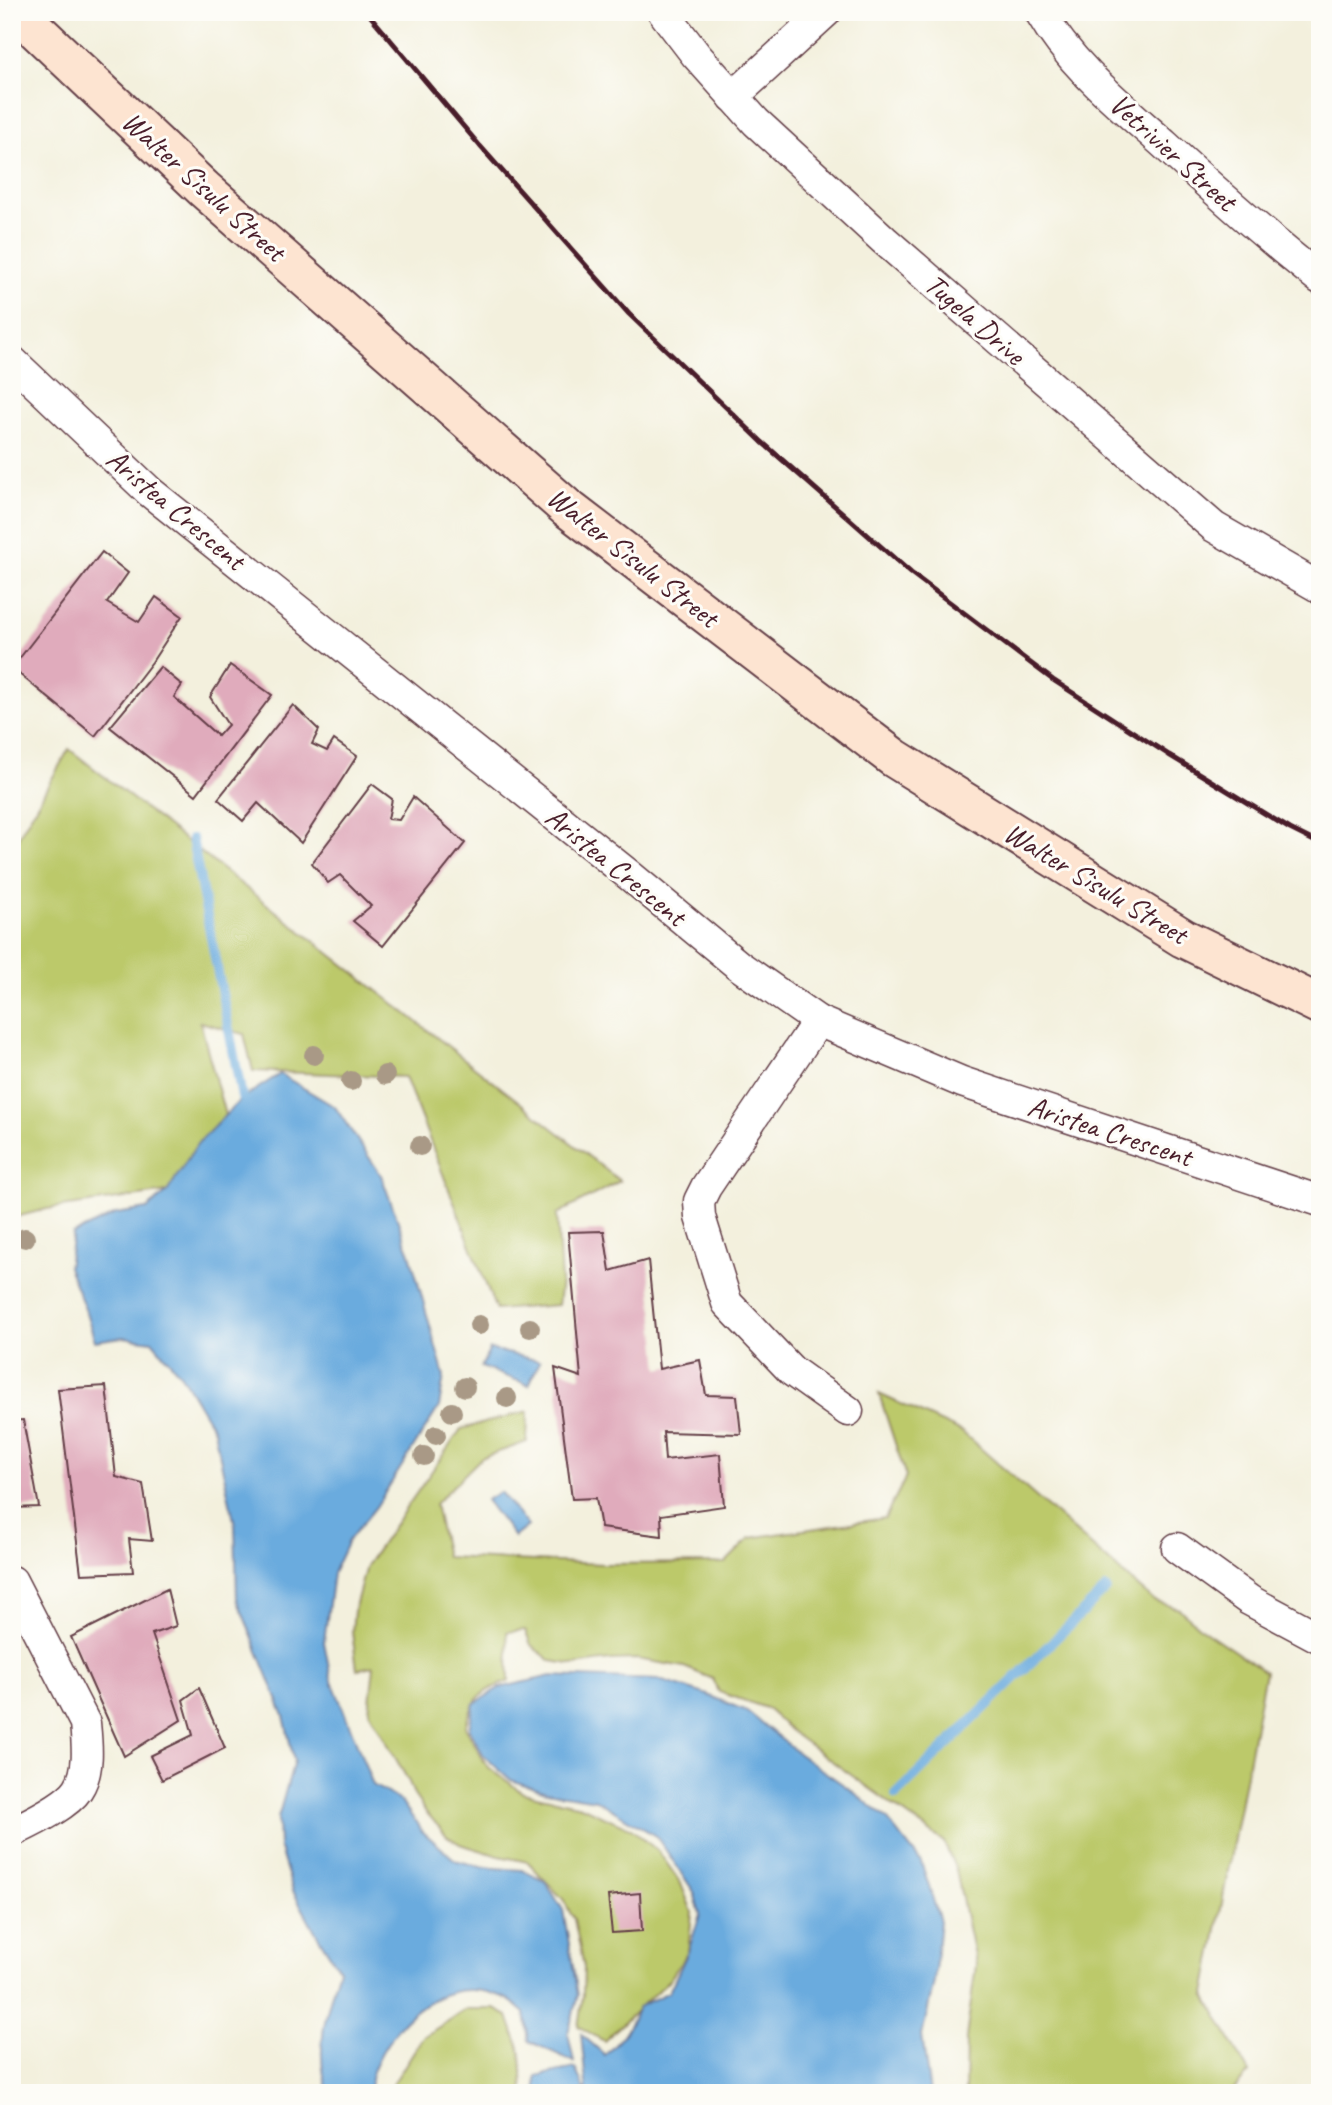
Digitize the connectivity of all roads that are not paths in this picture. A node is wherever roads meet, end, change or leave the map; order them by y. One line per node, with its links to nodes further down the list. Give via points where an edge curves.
1 (17, 12): 9 (main road, Walter Sisulu Street, via 204,189 566,507 894,758 1183,938)
2 (663, 12): 5 (street, Tugela Drive)
3 (826, 12): 5 (street)
4 (1040, 12): 6 (street, Vetrivier Street, via 1056,40 1101,88 1265,236)
5 (733, 96): 8 (street, Tugela Drive, via 884,240 1214,527)
6 (1320, 279)
7 (12, 361): 10 (street, Aristea Crescent, via 150,492 738,965)
8 (1320, 589)
9 (1320, 1005)
10 (818, 1021): 11 (street, Aristea Crescent, via 962,1082); 12 (street, via 706,1187 699,1201 700,1217 727,1303 792,1371)
11 (1320, 1201)
12 (849, 1410)
13 (1177, 1548): 15 (street, via 1249,1600)
14 (12, 1581): 16 (street, via 85,1723 87,1748 78,1790 43,1817)
15 (1320, 1638)
16 (12, 1832)

